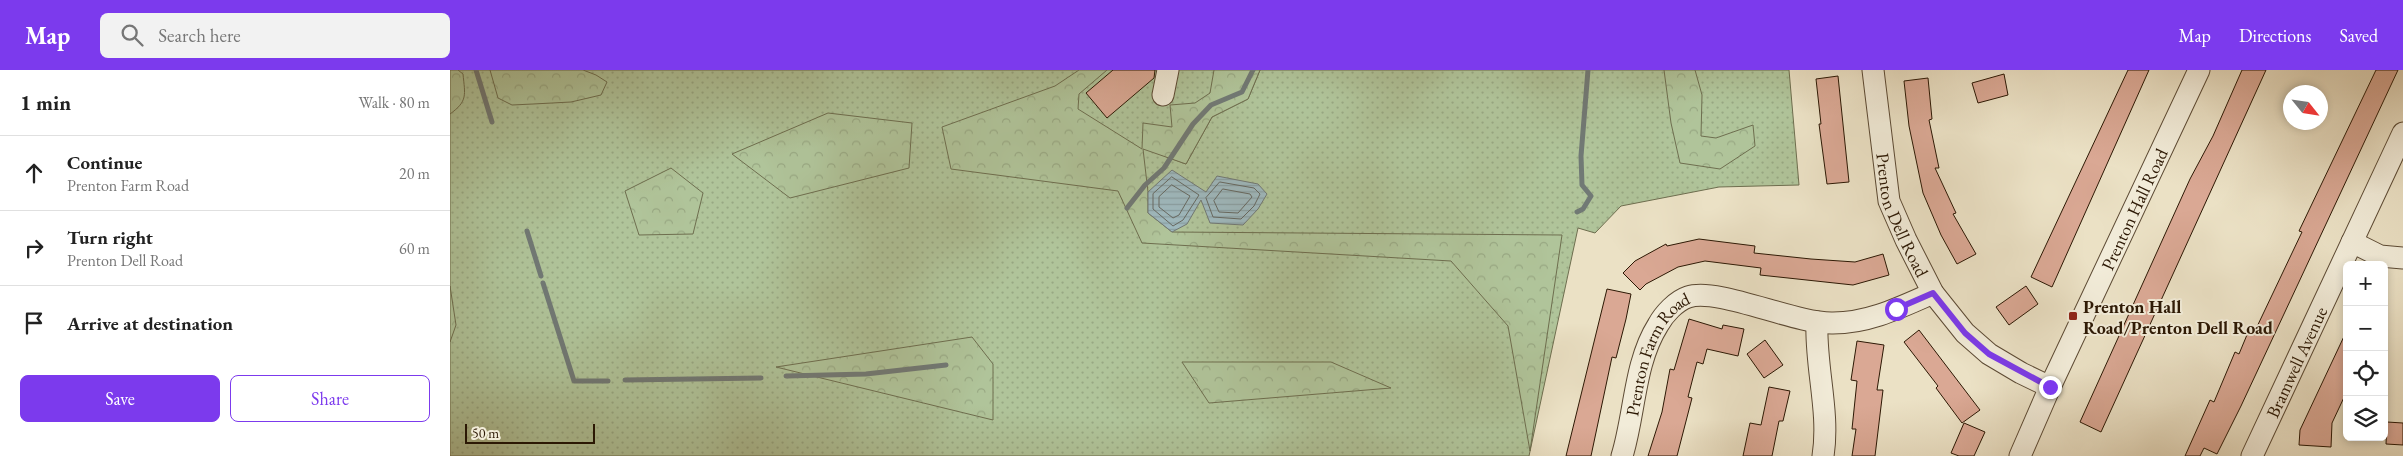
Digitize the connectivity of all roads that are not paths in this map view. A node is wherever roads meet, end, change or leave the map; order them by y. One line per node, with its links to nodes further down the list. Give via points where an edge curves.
1 (1168, 70): 4 (street)
2 (1873, 70): 8 (street, Prenton Dell Road, via 1889,200)
3 (2199, 70): 10 (street, Prenton Hall Road)
4 (1163, 95)
5 (2403, 133): 6 (street, Bramwell Avenue)
6 (2352, 242): 7 (street, via 2380,256); 14 (street, Bramwell Avenue)
7 (2403, 258)
8 (1933, 293): 9 (street, Prenton Farm Road, via 1859,322); 10 (street, Prenton Dell Road, via 1965,333 1989,354)
9 (1816, 322): 11 (street, Prenton Farm Road, via 1710,296 1689,297 1670,310 1658,325 1645,355); 12 (street, via 1826,438)
10 (2050, 387): 13 (street, Prenton Hall Road)
11 (1622, 456)
12 (1823, 456)
13 (2020, 456)
14 (2252, 456)

